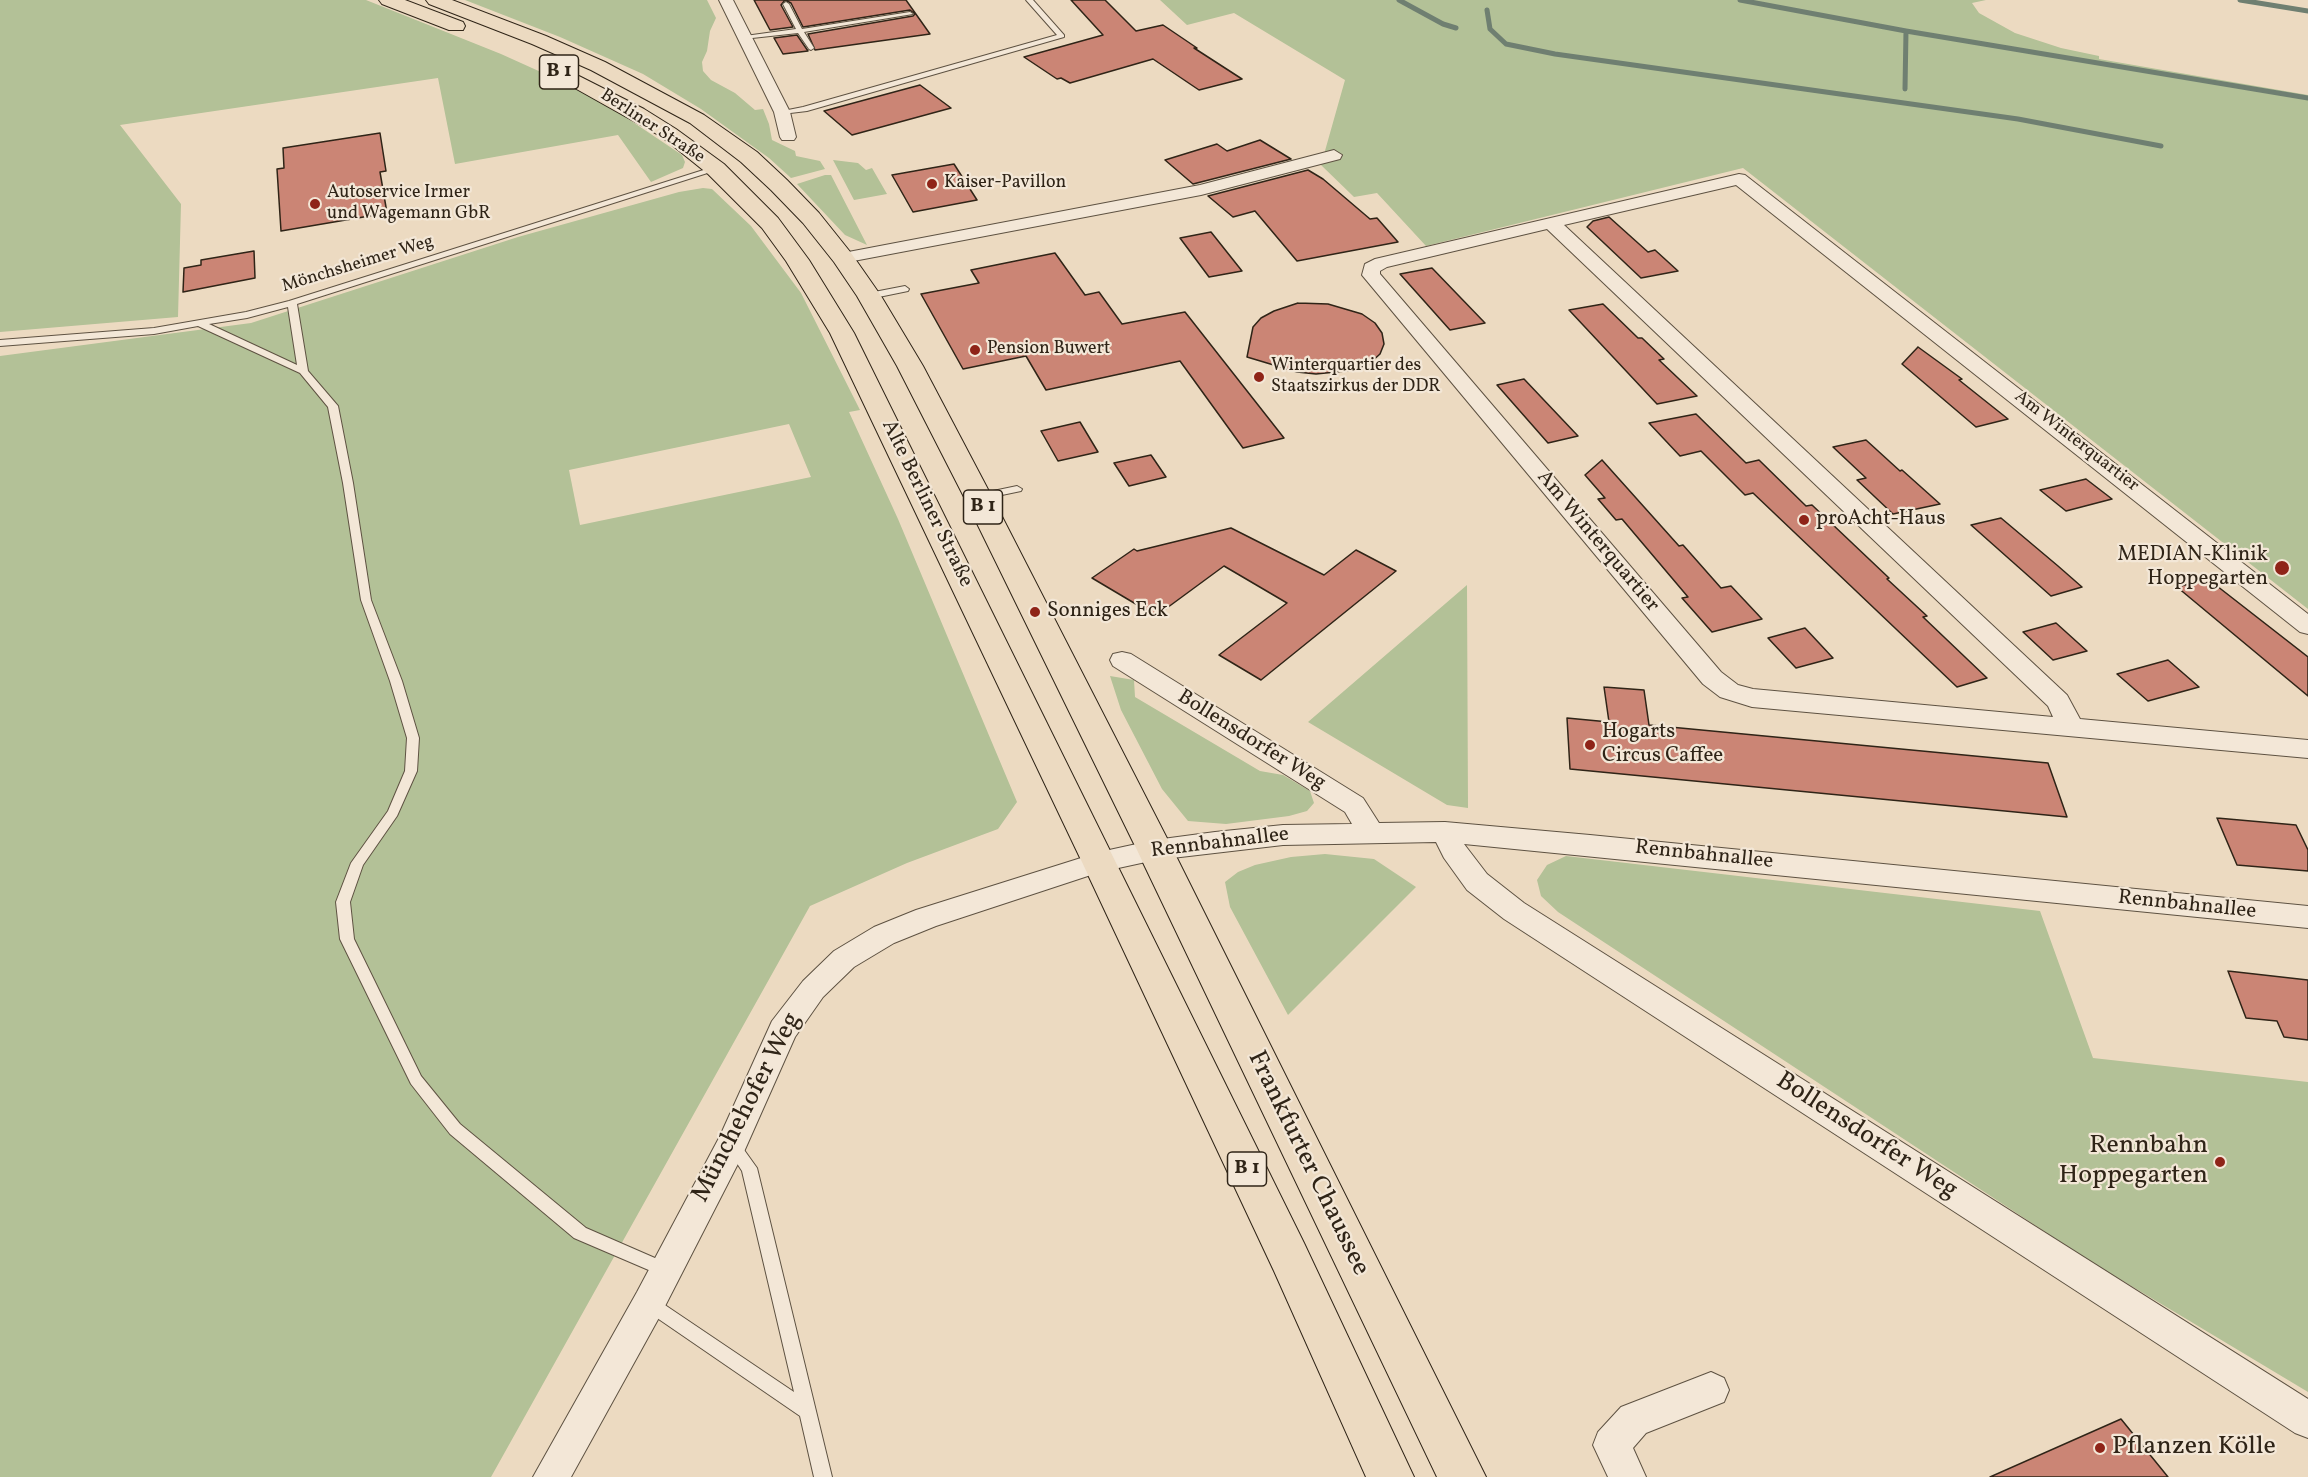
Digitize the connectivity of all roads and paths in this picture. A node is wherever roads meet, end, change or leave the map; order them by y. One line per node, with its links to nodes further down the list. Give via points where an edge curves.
1 (388, 0): 10 (main road, B 1)
2 (435, 0): 17 (main road, Berliner Straße / B 1, via 619,76 697,119 749,157 811,218)
3 (726, 0): 8 (street)
4 (1029, 0): 12 (lane, via 1062,36)
5 (786, 4): 7 (lane)
6 (910, 14): 7 (lane)
7 (800, 31): 8 (lane); 9 (lane)
8 (745, 38): 12 (street)
9 (811, 48)
10 (510, 49)
11 (558, 71): 15 (main road, Berliner Straße / B 1, via 638,113)
12 (782, 112): 13 (street)
13 (788, 137)
14 (1334, 154): 17 (street, via 1201,190)
15 (716, 169): 20 (lane, Mönchsheimer Weg); 33 (main road, Alte Berliner Straße / B 1, via 770,223 842,333)
16 (1552, 224): 26 (street, Am Winterquartier, via 1739,179); 28 (street, via 2058,701); 28 (street, Am Winterquartier, via 1381,263 1371,268 1371,275 1712,678 1729,691 1752,698)
17 (843, 258): 19 (main road, B 1)
18 (905, 289): 19 (lane)
19 (869, 296): 25 (main road, B 1)
20 (292, 303): 21 (lane, Mönchsheimer Weg); 23 (lane)
21 (200, 323): 22 (lane, Mönchsheimer Weg, via 154,331); 23 (lane)
22 (0, 343)
23 (303, 371): 36 (lane, via 333,406 366,600 413,738 411,771 398,802 357,863 344,902 346,939 416,1080 455,1129 580,1233)
24 (1017, 489): 25 (lane)
25 (978, 497): 32 (main road, B 1)
26 (2308, 626)
27 (1122, 660): 30 (street, Bollensdorfer Weg, via 1354,805)
28 (2071, 727): 29 (street, Am Winterquartier)
29 (2308, 749)
30 (1371, 832): 31 (street, Rennbahnallee); 32 (street, Rennbahnallee, via 1283,835)
31 (1445, 832): 34 (street, Rennbahnallee); 40 (street, Bollensdorfer Weg, via 1477,882 1514,911)
32 (1155, 850): 33 (street, Rennbahnallee); 44 (main road, Frankfurter Chaussee / B 1)
33 (1100, 862): 35 (street, Münchehofer Weg, via 926,918 884,935 844,959 813,988 783,1030); 43 (main road, B 1)
34 (2308, 917)
35 (732, 1144): 36 (street, Münchehofer Weg); 39 (lane, via 749,1168)
36 (665, 1270): 37 (street, Münchehofer Weg)
37 (649, 1303): 39 (lane); 41 (street, Münchehofer Weg)
38 (1711, 1390): 45 (street, via 1634,1420 1611,1445)
39 (807, 1411): 42 (lane)
40 (2308, 1420)
41 (551, 1477)
42 (823, 1477)
43 (1390, 1477)
44 (1462, 1477)
45 (1628, 1477)

